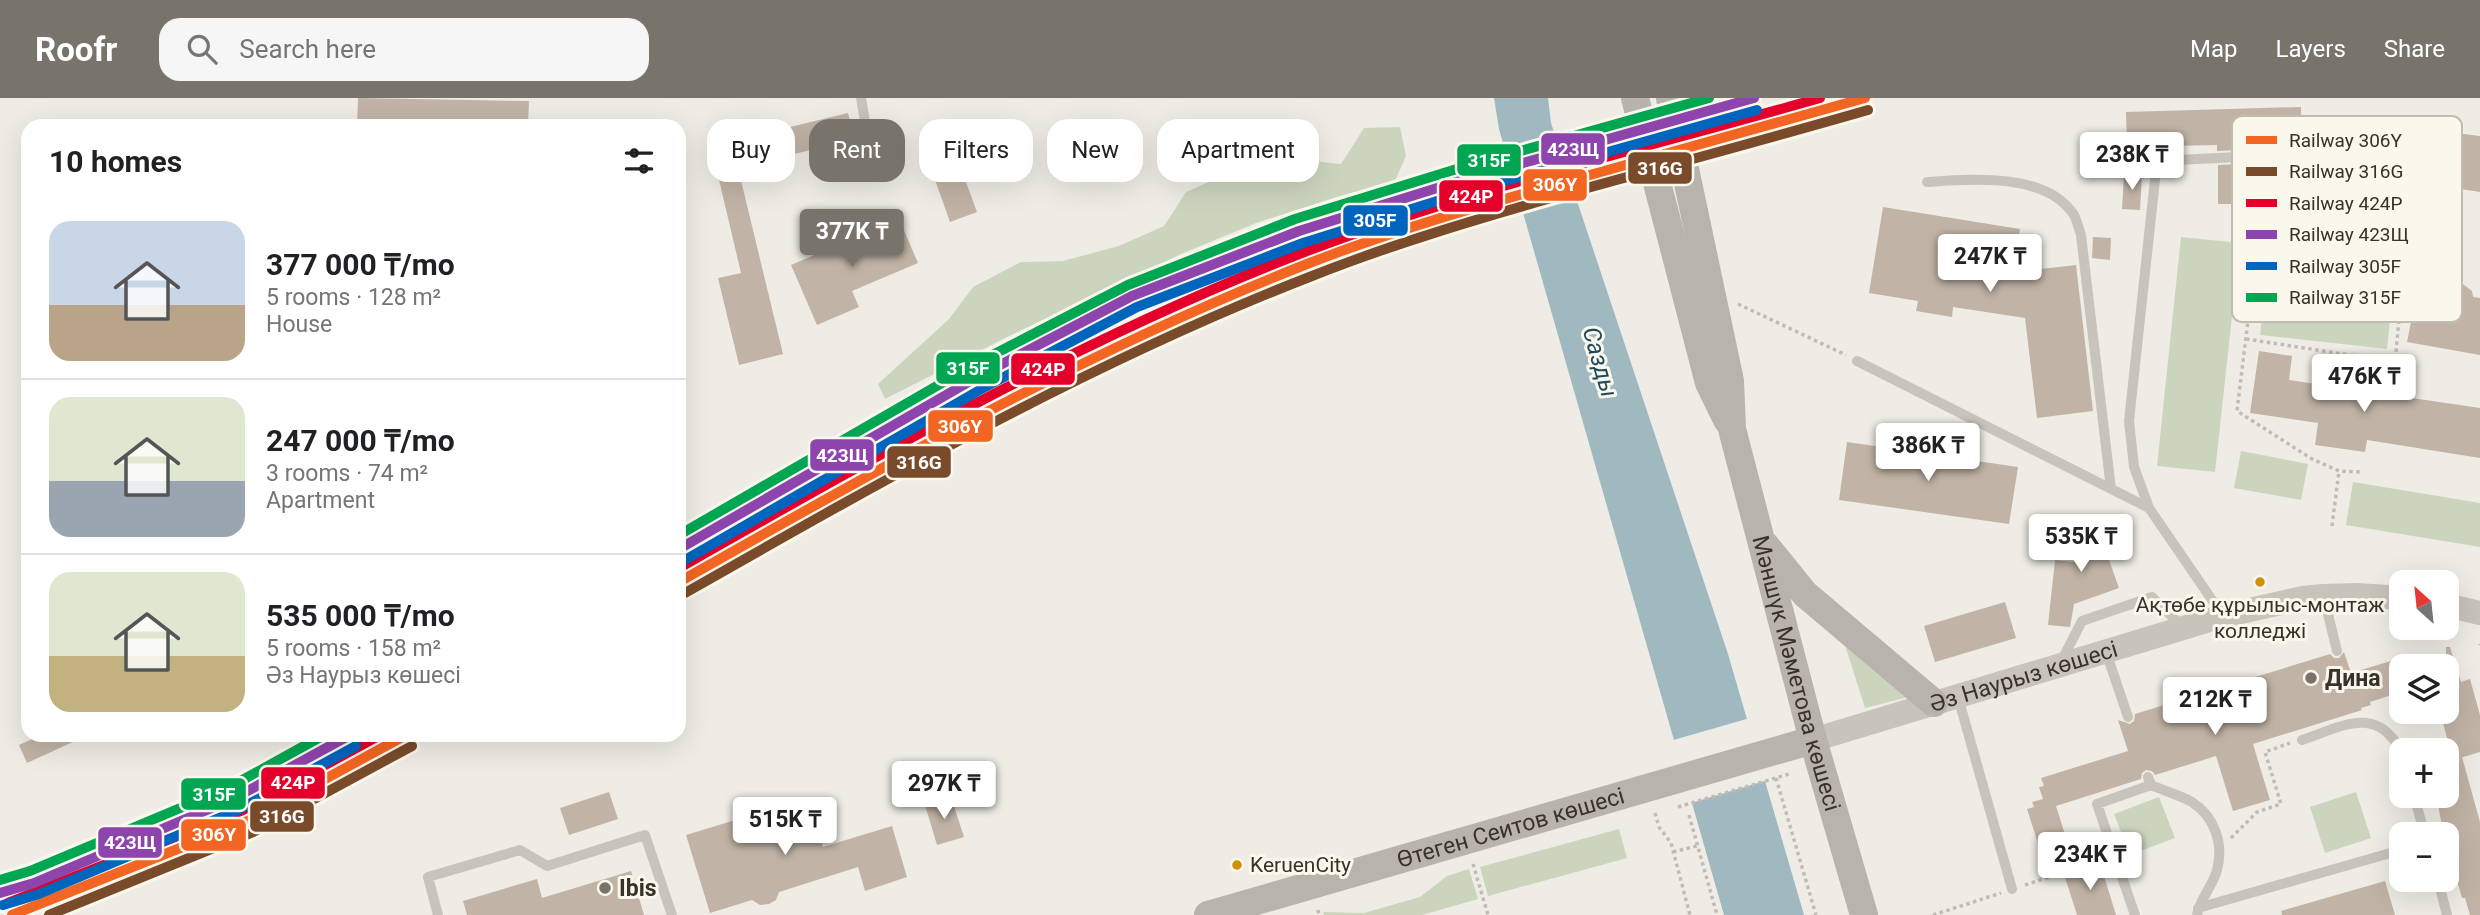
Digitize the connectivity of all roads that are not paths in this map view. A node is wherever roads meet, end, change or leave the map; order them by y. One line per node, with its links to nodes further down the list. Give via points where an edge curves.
1 (861, 98): 4 (lane)
2 (1635, 98): 8 (main road, Мәншүк Мәметова көшесі, via 1709,383)
3 (1670, 98): 8 (main road, Мәншүк Мәметова көшесі, via 1730,381)
4 (865, 119)
5 (2232, 157): 10 (lane, via 2157,161 2129,421 2134,467)
6 (1927, 182): 9 (lane, via 1983,178 2032,186 2062,202 2074,216 2081,235)
7 (1857, 361): 9 (lane)
8 (1732, 429): 11 (main road, Мәншүк Мәметова көшесі)
9 (2111, 489): 10 (lane)
10 (2149, 508): 16 (lane)
11 (1759, 538): 21 (main road, via 1805,594); 24 (main road, Мәншүк Мәметова көшесі)
12 (2323, 596): 13 (street, Әз Наурыз көшесі); 16 (street, Әз Наурыз көшесі); 19 (lane)
13 (2389, 597)
14 (2459, 608): 15 (street)
15 (2480, 613)
16 (2223, 616): 17 (street, Әз Наурыз көшесі)
17 (2184, 628): 18 (street, Әз Наурыз көшесі); 20 (lane, via 2152,597 2082,621)
18 (2106, 651): 20 (street, Әз Наурыз көшесі); 22 (lane)
19 (2337, 652)
20 (2059, 666): 21 (street, Әз Наурыз көшесі)
21 (1946, 700): 24 (street, Әз Наурыз көшесі); 27 (lane)
22 (2128, 717)
23 (2392, 738): 25 (lane, via 2359,716)
24 (1813, 740): 32 (main road, Өтеген Сеитов көшесі, via 1773,765 1675,794); 33 (main road, Мәншүк Мәметова көшесі)
25 (2302, 740)
26 (2389, 854): 29 (lane)
27 (2012, 889)
28 (2441, 892): 35 (lane)
29 (2198, 912): 34 (lane, via 2217,871 2217,833 2192,802 2150,781 2097,804)
30 (438, 915): 31 (lane, via 428,877 520,850 547,866 645,835)
31 (671, 915)
32 (1208, 915)
33 (1864, 915)
34 (2135, 915)
35 (2448, 915)

